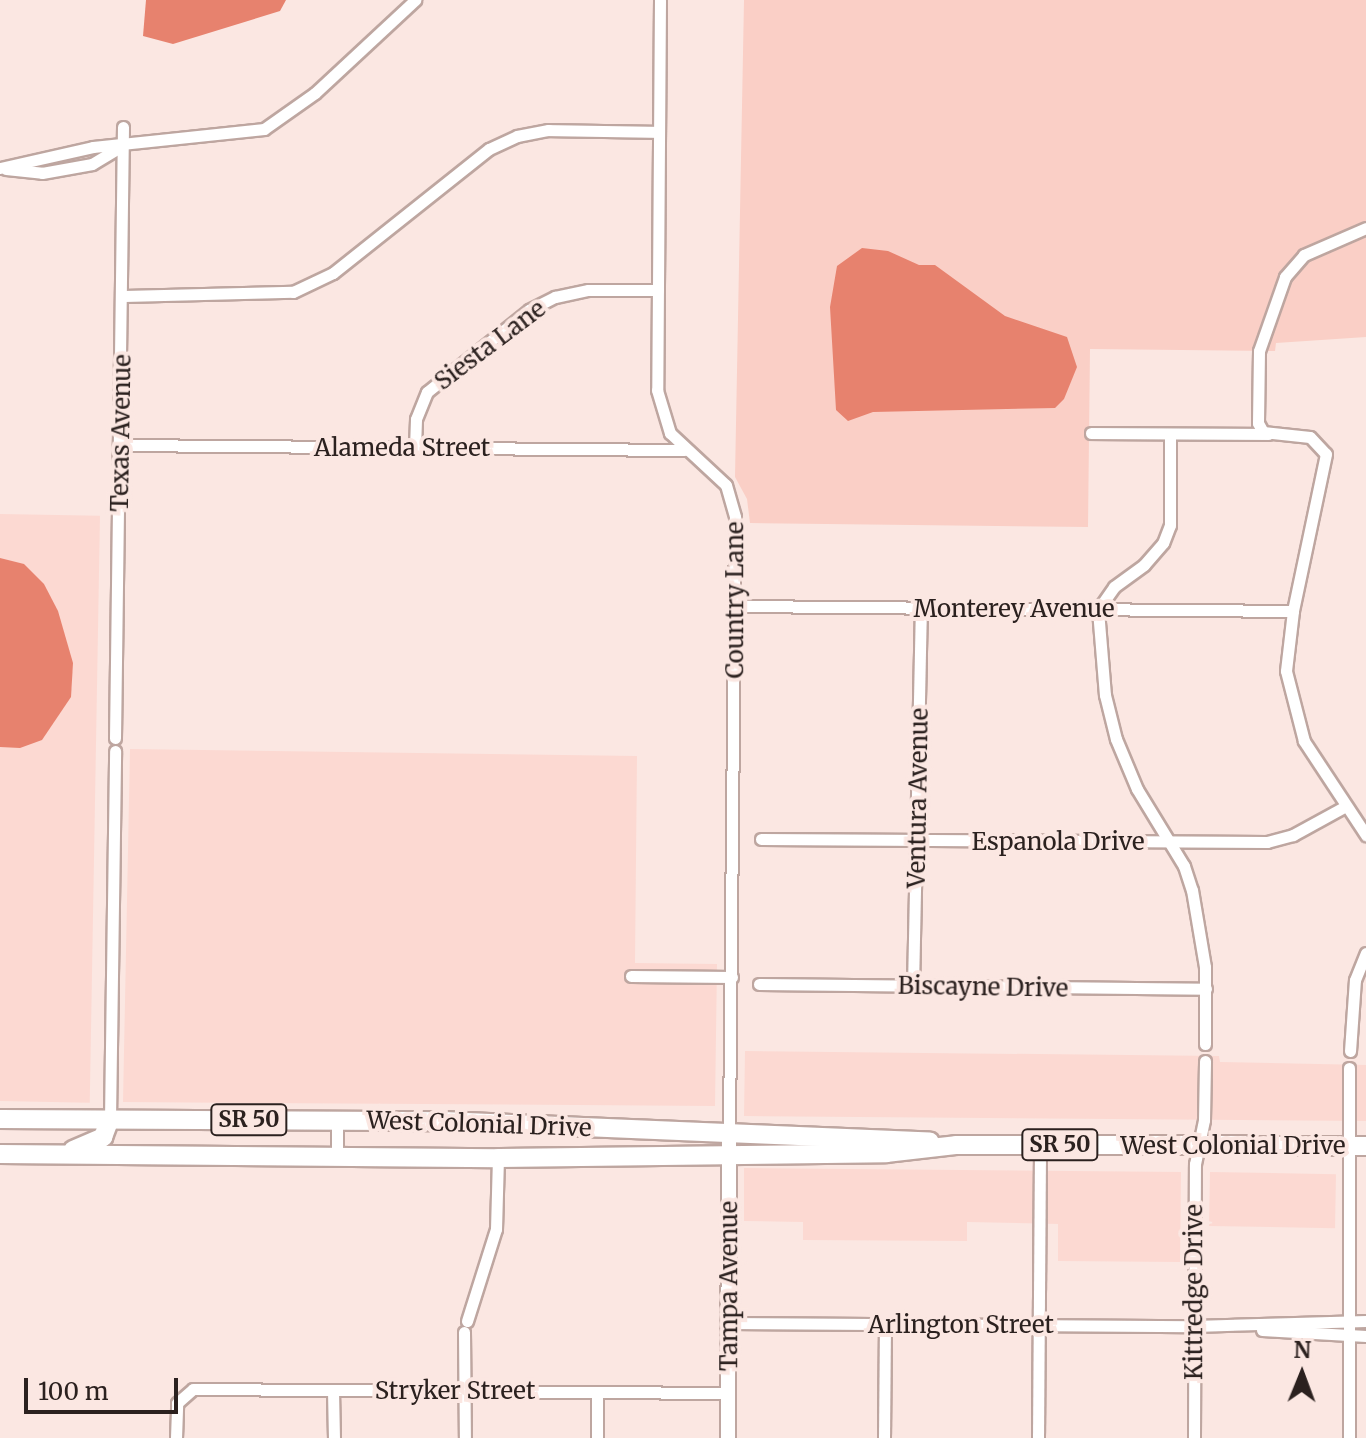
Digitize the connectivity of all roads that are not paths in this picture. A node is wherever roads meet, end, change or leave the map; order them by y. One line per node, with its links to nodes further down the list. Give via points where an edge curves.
1 (415, 0): 5 (street, via 315,93 264,129)
2 (660, 0): 4 (street, Country Lane)
3 (123, 127): 5 (street, Texas Avenue)
4 (659, 132): 8 (street, Country Lane); 9 (street, via 548,130 517,136 489,149 333,273 293,292)
5 (123, 145): 6 (street); 9 (street, Texas Avenue)
6 (0, 168)
7 (1366, 228): 12 (street, via 1304,255 1285,277 1259,351 1258,423)
8 (658, 290): 14 (street, Siesta Lane, via 588,290 529,310 427,392 416,419); 15 (street, Country Lane, via 657,390 666,423)
9 (124, 296): 13 (street, Texas Avenue)
10 (1091, 433): 11 (street)
11 (1170, 434): 12 (street); 18 (street, via 1170,525 1163,543 1114,587)
12 (1269, 434): 19 (street, via 1310,437 1326,454)
13 (120, 445): 14 (street, Alameda Street); 20 (street, Texas Avenue)
14 (415, 448): 15 (street, Alameda Street)
15 (684, 450): 16 (street, Country Lane, via 716,472 733,500)
16 (735, 606): 17 (street, Monterey Avenue); 29 (street, Country Lane)
17 (921, 609): 18 (street, Monterey Avenue); 25 (street, Ventura Avenue)
18 (1098, 610): 19 (street, Monterey Avenue); 26 (street, via 1105,695 1116,739 1137,789)
19 (1293, 611): 22 (street, via 1286,671 1291,702 1304,741)
20 (115, 738)
21 (115, 751): 38 (street)
22 (1346, 806): 23 (street); 26 (street, Espanola Drive, via 1293,835 1267,842)
23 (1366, 835)
24 (761, 839): 25 (street, Espanola Drive)
25 (917, 841): 26 (street, Espanola Drive); 31 (street, Ventura Avenue)
26 (1171, 842): 32 (street, via 1192,890)
27 (1366, 953): 34 (street, via 1355,980)
28 (631, 976): 29 (street)
29 (732, 977): 40 (street, Country Lane)
30 (759, 984): 31 (street, Biscayne Drive)
31 (913, 986): 32 (street, Biscayne Drive)
32 (1206, 989): 33 (street)
33 (1205, 1044)
34 (1350, 1051)
35 (1205, 1061): 44 (street, Kittredge Drive)
36 (1349, 1068): 43 (street)
37 (0, 1119): 38 (highway, West Colonial Drive / SR 50)
38 (110, 1119): 39 (highway, West Colonial Drive / SR 50); 47 (highway, via 103,1137)
39 (337, 1120): 40 (highway, West Colonial Drive / SR 50); 48 (street)
40 (729, 1133): 41 (highway, West Colonial Drive / SR 50, via 884,1135); 46 (street, Tampa Avenue)
41 (956, 1145): 42 (highway, West Colonial Drive / SR 50); 46 (highway, West Colonial Drive / SR 50, via 886,1153)
42 (1040, 1145): 44 (highway, West Colonial Drive / SR 50); 54 (street)
43 (1358, 1146): 44 (highway, West Colonial Drive / SR 50); 50 (street)
44 (1199, 1147): 55 (street, Kittredge Drive)
45 (0, 1154): 47 (highway, West Colonial Drive / SR 50)
46 (729, 1154): 49 (highway, West Colonial Drive / SR 50); 52 (street, Tampa Avenue)
47 (59, 1155): 48 (highway, West Colonial Drive / SR 50)
48 (337, 1157): 49 (highway, West Colonial Drive / SR 50)
49 (498, 1158): 58 (street, via 496,1229 465,1326)
50 (1349, 1321): 51 (street, Arlington Street); 55 (street, Arlington Street); 56 (street)
51 (1366, 1321)
52 (729, 1323): 53 (street, Arlington Street); 61 (street, Tampa Avenue)
53 (885, 1324): 54 (street, Arlington Street); 67 (street)
54 (1038, 1325): 55 (street, Arlington Street); 68 (street)
55 (1194, 1326): 56 (street, Arlington Street); 69 (street, Kittredge Drive)
56 (1349, 1336): 57 (street, Arlington Street); 70 (street)
57 (1366, 1336)
58 (465, 1390): 59 (street, Stryker Street); 60 (street, Stryker Street); 64 (street)
59 (333, 1391): 62 (street, Stryker Street, via 183,1393 177,1403); 63 (street)
60 (597, 1392): 61 (street, Stryker Street); 65 (street)
61 (728, 1393): 66 (street, Tampa Avenue)
62 (176, 1438)
63 (334, 1438)
64 (465, 1438)
65 (597, 1438)
66 (728, 1438)
67 (884, 1438)
68 (1038, 1438)
69 (1194, 1438)
70 (1349, 1438)

